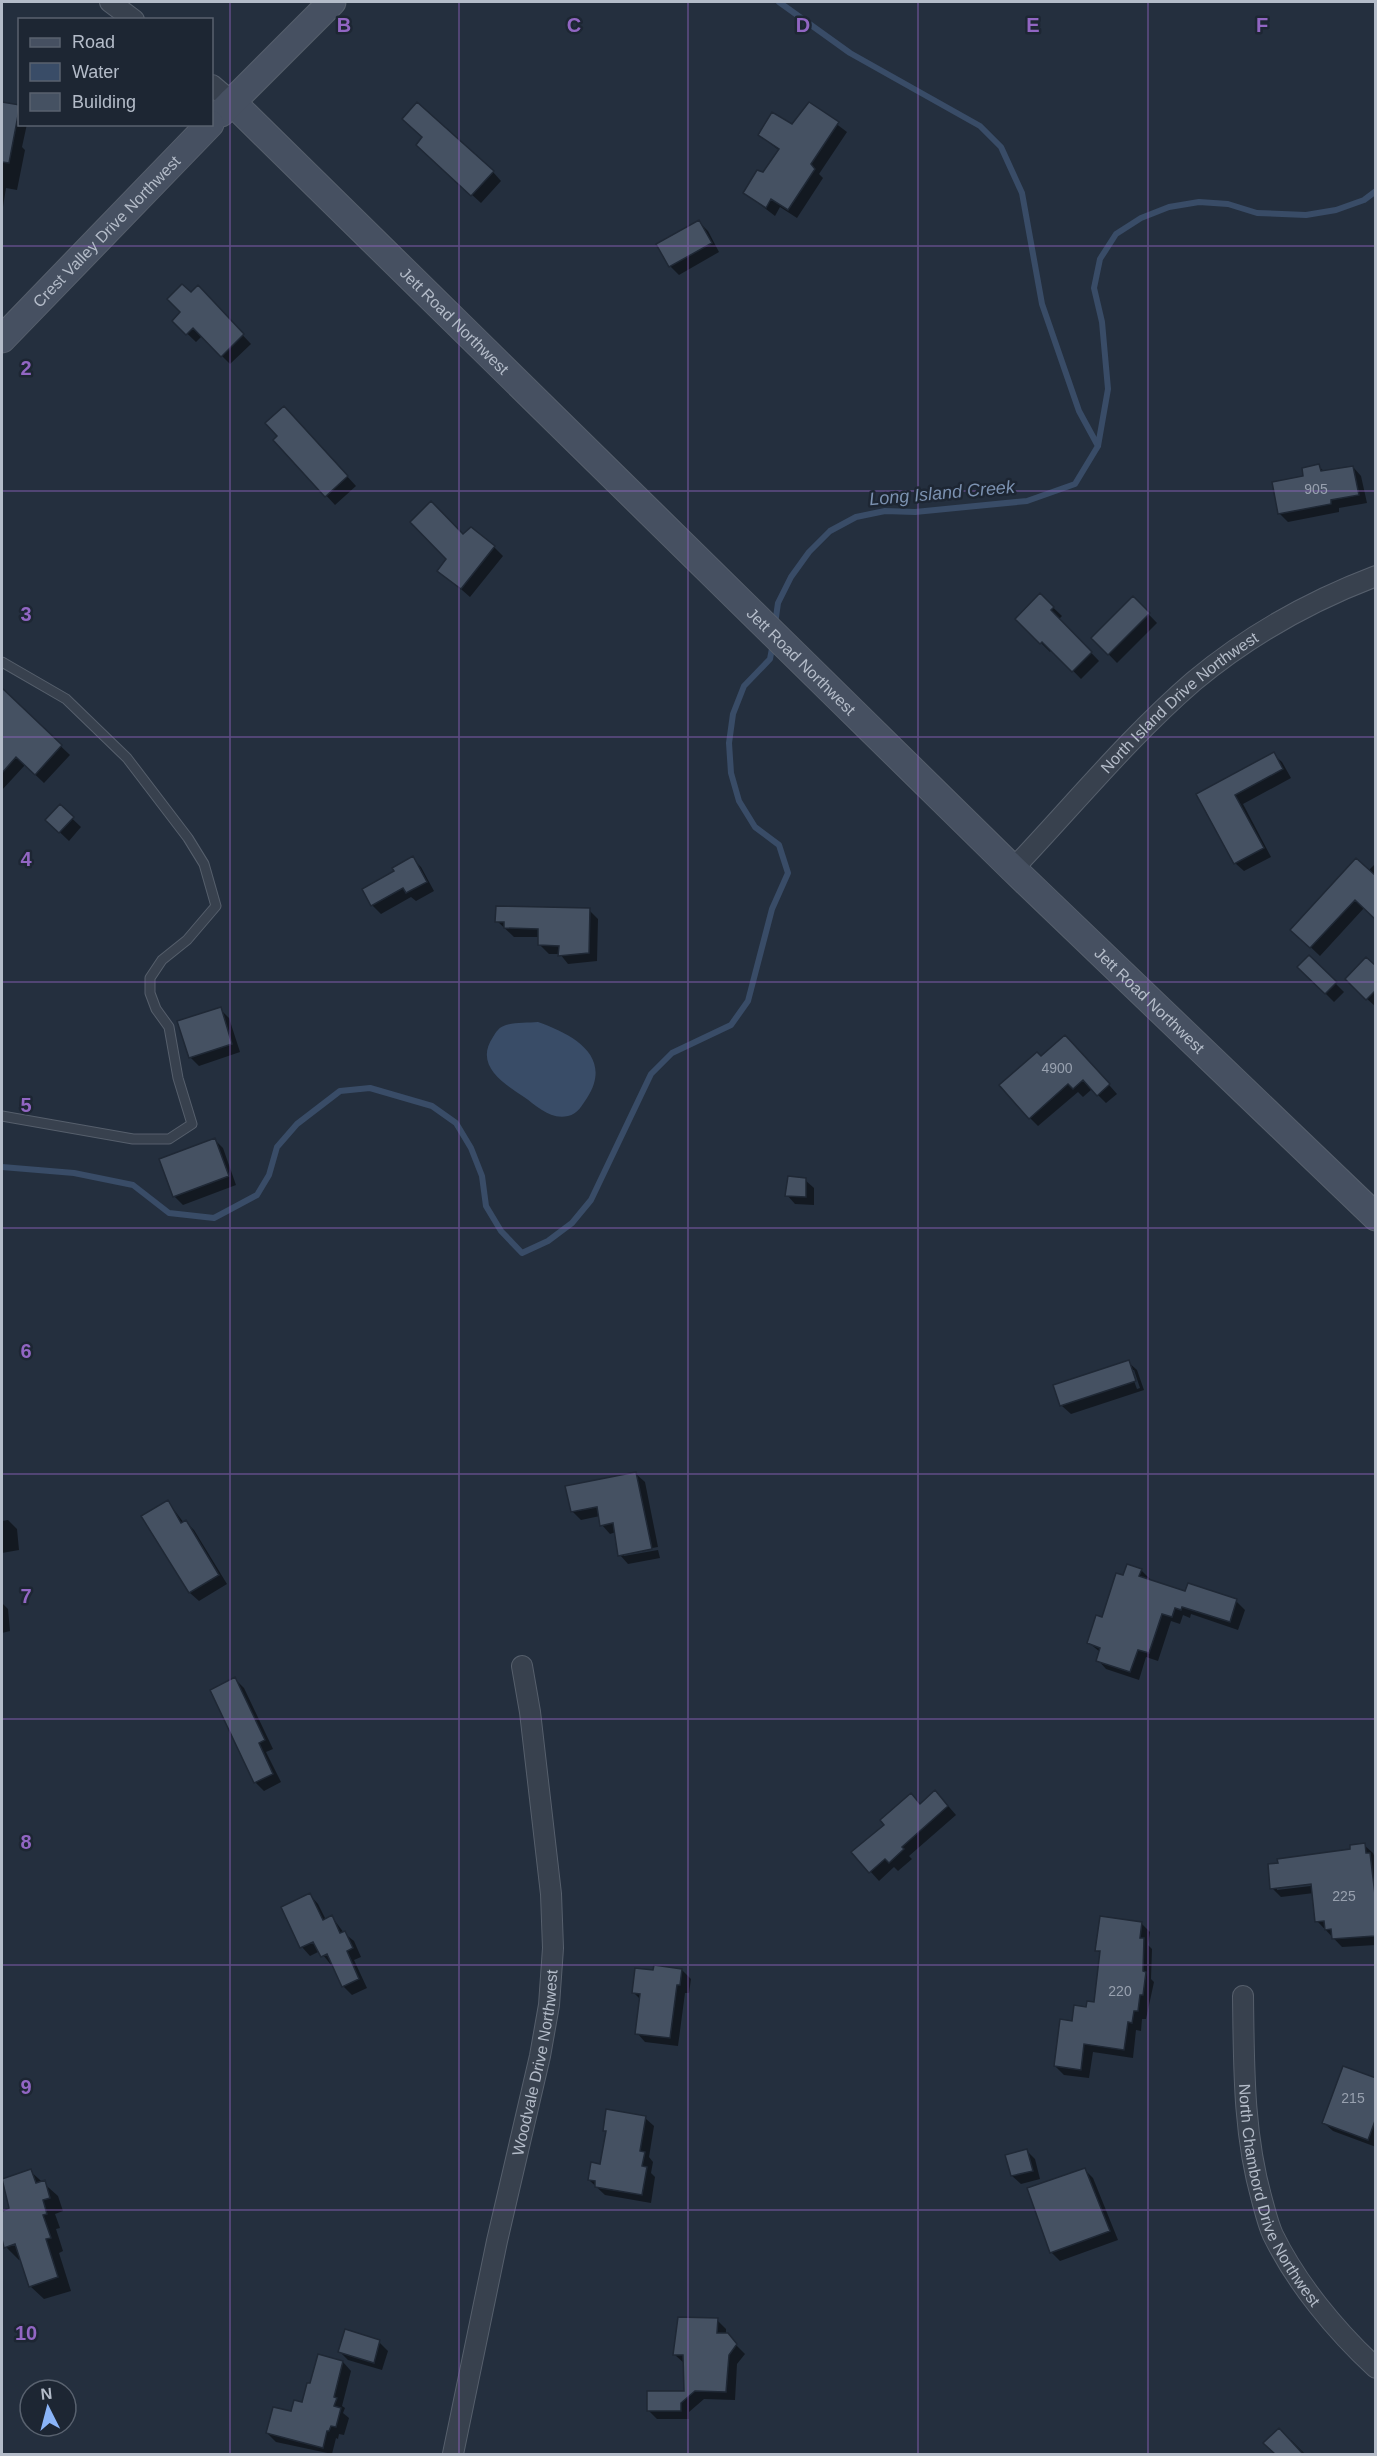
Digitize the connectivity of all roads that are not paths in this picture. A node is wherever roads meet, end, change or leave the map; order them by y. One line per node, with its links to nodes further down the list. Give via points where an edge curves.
1 (110, 2): 3 (street)
2 (332, 2): 5 (street, Crest Valley Drive Northwest)
3 (131, 18)
4 (213, 86): 5 (street)
5 (232, 102): 6 (street, Crest Valley Drive Northwest); 11 (street, Jett Road Northwest)
6 (213, 122)
7 (209, 126): 8 (street, Crest Valley Drive Northwest)
8 (2, 339)
9 (1376, 576): 11 (street, North Island Drive Northwest, via 1287,617 1195,681 1157,715)
10 (2, 662): 12 (lane, via 66,699 127,758 204,864 216,906 187,940 162,960 150,978 156,1009 169,1027 178,1078 192,1124 169,1140 133,1139)
11 (1013, 869): 13 (street, Jett Road Northwest)
12 (2, 1116)
13 (1376, 1217)
14 (522, 1666): 17 (street, Woodvale Drive Northwest, via 551,1894 549,2005)
15 (1243, 1996): 16 (street, North Chambord Drive Northwest, via 1248,2132 1272,2234 1304,2287)
16 (1376, 2368)
17 (453, 2454)

